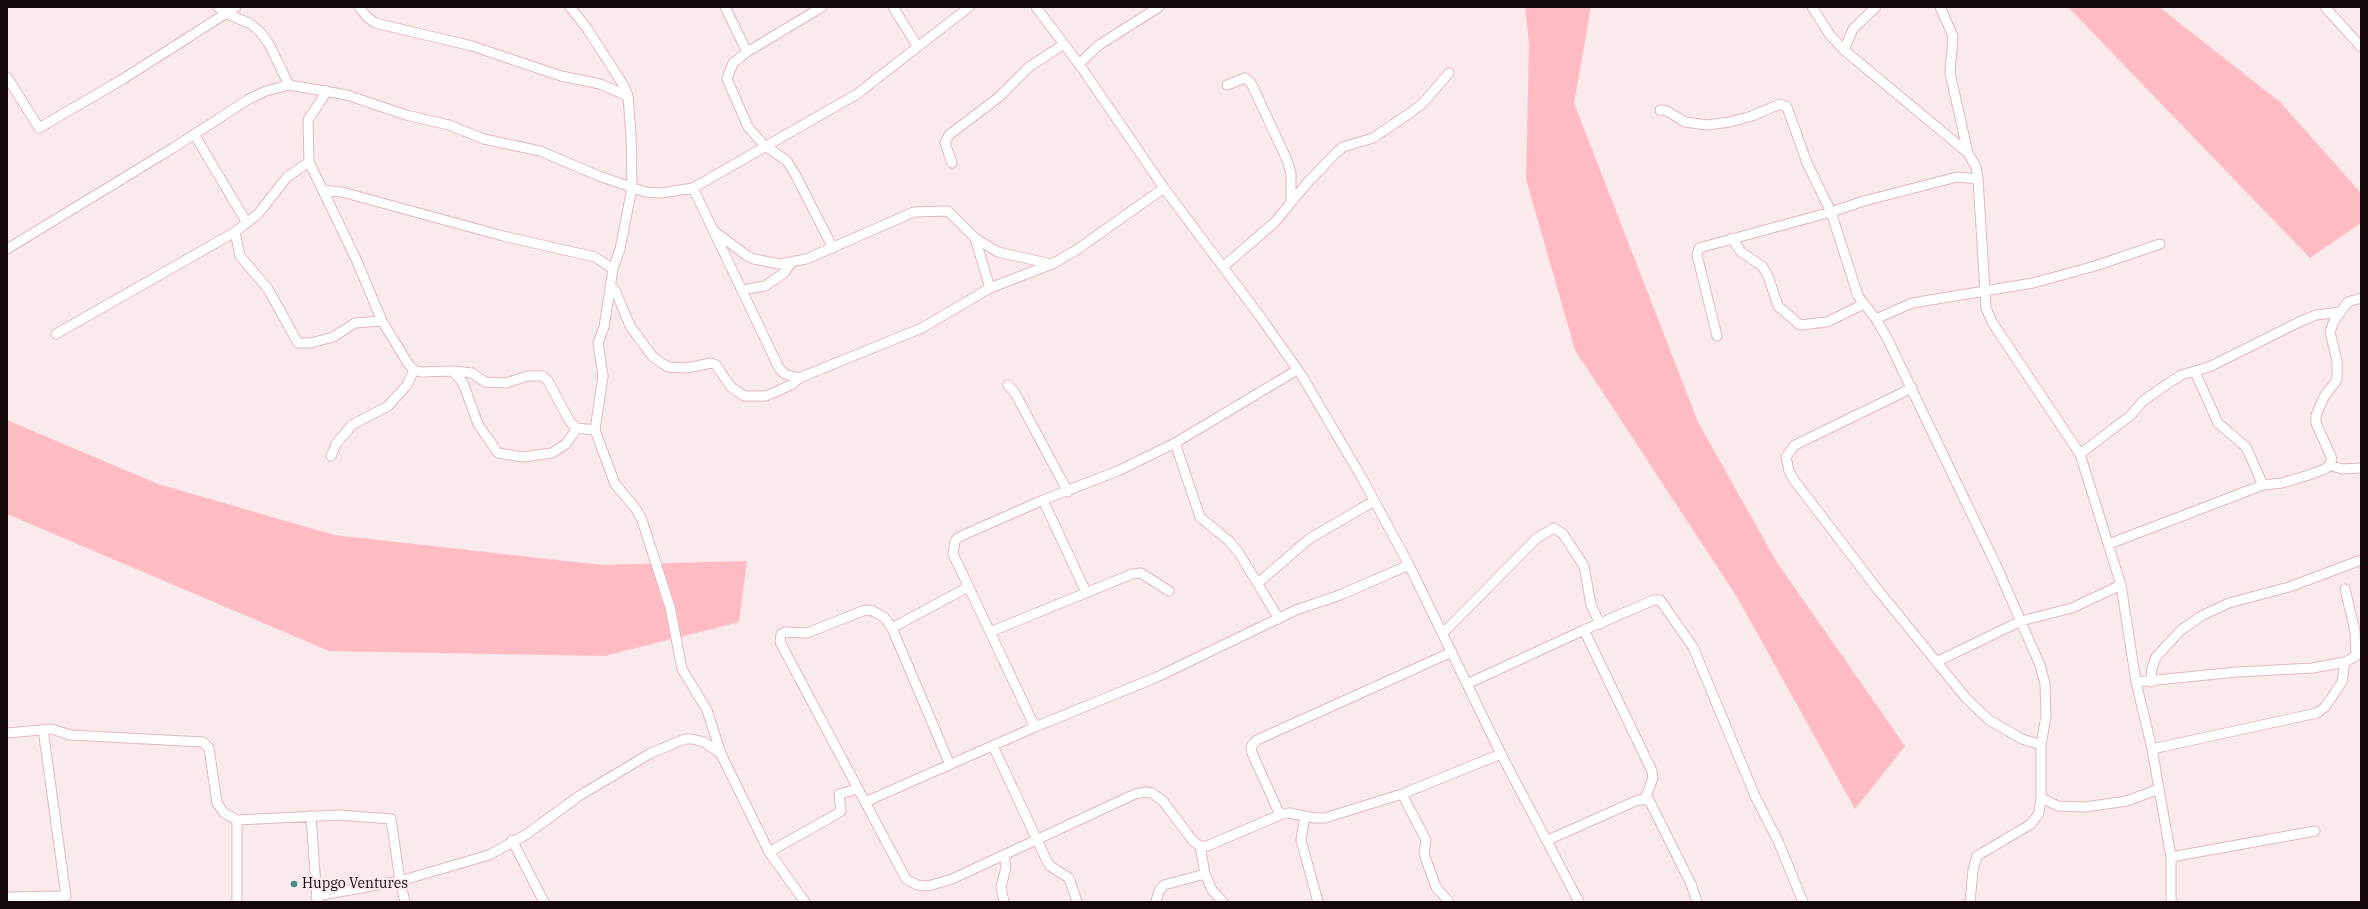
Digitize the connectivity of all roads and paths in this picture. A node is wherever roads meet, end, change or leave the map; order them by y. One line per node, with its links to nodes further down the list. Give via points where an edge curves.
1 (236, 7): 14 (street)
2 (359, 7): 26 (street, via 375,23 472,46 561,76 600,84)
3 (570, 7): 26 (street, via 618,73)
4 (725, 7): 19 (street)
5 (822, 7): 19 (street)
6 (893, 7): 16 (street)
7 (969, 7): 16 (street)
8 (1036, 7): 15 (street)
9 (1159, 7): 20 (street, via 1099,45)
10 (1812, 7): 18 (street, via 1830,35)
11 (1876, 7): 18 (street, via 1853,29)
12 (1940, 7): 30 (street, via 1953,36 1950,72)
13 (2325, 7): 17 (street)
14 (222, 10): 22 (street, via 123,79 38,128); 23 (street, via 251,24 261,33)
15 (1064, 44): 20 (street); 32 (street, via 1029,66 998,97 949,135 945,144)
16 (918, 47): 29 (street, via 857,94)
17 (2361, 47)
18 (1844, 50): 30 (street)
19 (747, 52): 29 (street, via 733,63 727,79 748,127)
20 (1079, 64): 36 (street)
21 (1449, 73): 38 (street, via 1423,103 1410,113 1373,138 1343,147)
22 (7, 77)
23 (289, 85): 25 (street); 28 (street, via 249,99)
24 (1227, 85): 38 (street, via 1245,78 1251,83 1287,160 1291,174)
25 (327, 91): 31 (street, via 308,120); 34 (street, via 449,125 484,139 540,151)
26 (628, 96): 34 (street)
27 (1660, 110): 39 (street, via 1667,111 1685,122 1707,125 1730,122 1784,104)
28 (194, 134): 40 (street); 47 (street)
29 (764, 146): 35 (street); 46 (street, via 787,162)
30 (1968, 153): 33 (street)
31 (309, 162): 37 (street); 40 (street, via 287,177 258,214)
32 (952, 163)
33 (1978, 179): 39 (street, via 1957,177); 55 (street)
34 (632, 188): 35 (street, via 645,192 661,192); 51 (street, via 620,249)
35 (693, 188): 41 (street)
36 (1164, 188): 49 (street, via 1075,252); 50 (street)
37 (323, 190): 51 (street, via 342,192 595,258); 60 (street)
38 (1291, 201): 50 (street, via 1275,222)
39 (1831, 212): 44 (street); 57 (street, via 1858,296)
40 (247, 223): 42 (street)
41 (713, 230): 48 (street, via 754,259 780,264); 54 (street)
42 (235, 232): 60 (street, via 240,256 268,289 298,344 333,338 356,323); 61 (street)
43 (975, 238): 46 (street, via 948,211 914,212); 49 (street, via 998,252); 53 (street)
44 (1732, 238): 57 (street, via 1741,252 1762,266 1778,306 1800,325 1827,322); 62 (street, via 1697,250)
45 (2160, 244): 55 (street, via 2095,266 2033,283)
46 (833, 248): 48 (street)
47 (7, 249)
48 (791, 263): 54 (street, via 784,273 765,286)
49 (1052, 264): 53 (street)
50 (1223, 267): 64 (street)
51 (613, 269): 52 (street)
52 (610, 285): 67 (street, via 616,292 630,326 653,357 668,367 687,368 711,363 716,365 731,387 744,396 766,396 793,384); 71 (street, via 604,327 598,343 603,376)
53 (990, 288): 67 (street, via 922,328)
54 (742, 290): 67 (street, via 780,368 785,374)
55 (1986, 292): 59 (street, via 1912,303); 73 (street, via 1986,308 1992,322)
56 (2361, 298): 58 (street, via 2348,302)
57 (1864, 304): 59 (street)
58 (2340, 312): 66 (street, via 2301,320); 75 (street, via 2330,332 2337,361 2337,380 2324,395 2316,415 2316,423 2332,459)
59 (1876, 319): 69 (street)
60 (382, 321): 63 (street)
61 (56, 334)
62 (1717, 336)
63 (414, 370): 65 (street); 74 (street, via 407,385 388,406 352,425 336,444)
64 (1297, 370): 72 (street); 80 (street)
65 (453, 371): 70 (street, via 472,373 485,382 506,383 528,376 543,376 570,422); 70 (street, via 463,383 478,424 498,452 523,457 552,453 566,444)
66 (2195, 372): 73 (street, via 2181,375 2159,388 2131,415); 77 (street, via 2218,423 2246,447)
67 (799, 378)
68 (1008, 386): 78 (street, via 1015,393)
69 (1912, 388): 91 (street); 98 (street, via 1795,445 1786,458 1794,480)
70 (577, 428): 71 (street)
71 (595, 430): 109 (street, via 615,484 636,508 642,520 670,607 680,664 707,710)
72 (1175, 443): 78 (street); 84 (street, via 1200,517 1229,541)
73 (2080, 454): 81 (street)
74 (331, 456)
75 (2329, 465): 76 (street, via 2342,469); 77 (street, via 2325,469 2302,477)
76 (2361, 468)
77 (2263, 485): 81 (street)
78 (1068, 492): 79 (street)
79 (1043, 500): 86 (street, via 958,537 953,554); 88 (street)
80 (1374, 501): 83 (street); 84 (street, via 1309,539)
81 (2109, 544): 85 (street)
82 (2361, 560): 101 (street, via 2289,587 2229,603 2203,615 2181,630 2156,657)
83 (1410, 565): 90 (street); 96 (street)
84 (1258, 583): 90 (street)
85 (2121, 585): 91 (street, via 2072,608); 100 (street)
86 (968, 587): 93 (street); 95 (street)
87 (2345, 589): 99 (street, via 2355,631 2356,656)
88 (1086, 592): 89 (street, via 1137,573 1148,577); 95 (street)
89 (1169, 592)
90 (1279, 619): 103 (street, via 1157,677)
91 (2021, 622): 98 (street); 106 (street, via 2040,665 2045,684 2046,716)
92 (1600, 624): 94 (street); 96 (street, via 1591,605 1584,566 1563,534 1554,528 1537,538); 146 (street, via 1654,600 1662,601 1693,646 1755,796 1778,841)
93 (892, 628): 111 (street); 113 (street, via 879,613 865,610 807,632 785,632 780,638)
94 (1584, 630): 102 (street); 116 (street, via 1652,771 1653,778)
95 (990, 632): 103 (street)
96 (1443, 633): 97 (street)
97 (1452, 652): 102 (street); 118 (street, via 1254,743 1251,746 1252,753)
98 (1936, 662): 106 (street, via 1966,698 1989,720 2022,739)
99 (2345, 662): 101 (street, via 2313,668 2237,672); 108 (street, via 2342,682 2325,708 2317,713)
100 (2136, 682): 101 (street); 108 (street)
101 (2151, 682)
102 (1467, 684): 110 (street)
103 (1035, 727): 107 (street)
104 (43, 729): 105 (street); 121 (street, via 52,728 70,735 203,742 209,748 216,803 224,813); 132 (street, via 66,896)
105 (7, 733)
106 (2041, 745): 115 (street)
107 (992, 746): 111 (street); 123 (street)
108 (2152, 749): 112 (street)
109 (721, 754): 124 (street, via 704,742 692,739 672,744 651,753 579,796 527,834); 127 (street)
110 (1500, 754): 114 (street); 125 (street)
111 (950, 764): 117 (street)
112 (2158, 789): 115 (street, via 2126,801 2085,807 2058,806); 129 (street)
113 (858, 790): 117 (street); 127 (street, via 839,794 840,810)
114 (1402, 794): 120 (street, via 1325,818); 143 (street, via 1426,840 1424,854 1436,887)
115 (2041, 798): 147 (street, via 2039,813 2031,824 1977,856)
116 (1645, 799): 125 (street); 145 (street, via 1652,804)
117 (865, 802): 128 (street, via 906,879 911,883 928,886 938,884)
118 (1280, 815): 120 (street, via 1289,813); 126 (street, via 1214,844)
119 (311, 816): 121 (street); 131 (street, via 339,815 391,819); 133 (street)
120 (1305, 816): 142 (street, via 1302,844)
121 (238, 820): 135 (street)
122 (2315, 831): 129 (street)
123 (1036, 839): 126 (street, via 1134,794 1145,792 1152,793 1163,801 1193,841); 128 (street); 139 (street, via 1050,866 1069,878)
124 (512, 840): 131 (street, via 489,855); 134 (street)
125 (1548, 840): 144 (street)
126 (1200, 846): 130 (street)
127 (769, 852): 137 (street)
128 (1004, 855): 138 (street, via 1006,867 1001,887)
129 (2172, 857): 148 (street)
130 (1205, 874): 140 (street, via 1164,885); 141 (street, via 1214,894)
131 (400, 881): 133 (street); 136 (street)
132 (7, 897)
133 (316, 899)
134 (541, 901)
135 (237, 902)
136 (405, 902)
137 (805, 902)
138 (1004, 902)
139 (1077, 902)
140 (1156, 902)
141 (1223, 902)
142 (1318, 902)
143 (1449, 902)
144 (1579, 902)
145 (1698, 902)
146 (1803, 902)
147 (1970, 902)
148 (2171, 902)

